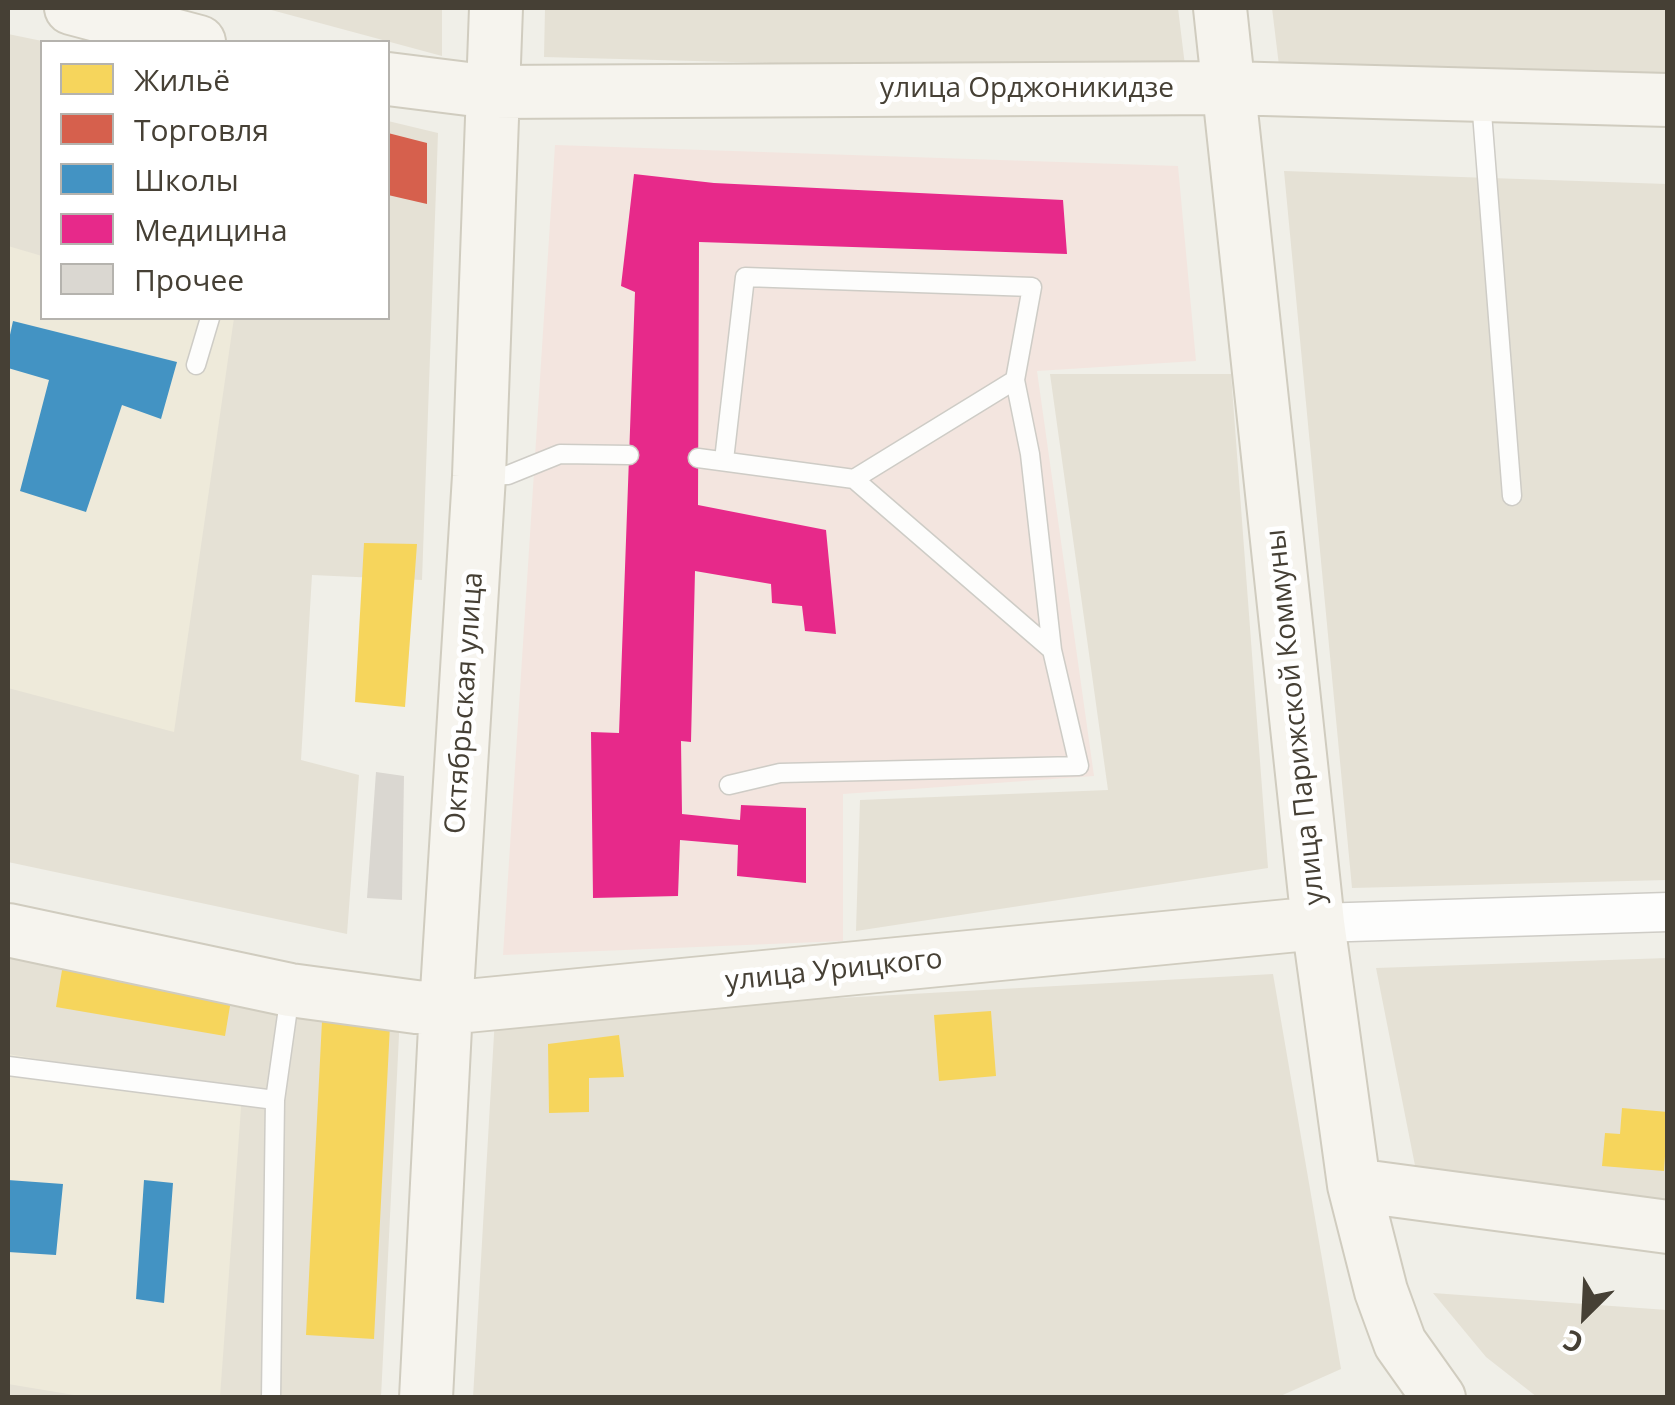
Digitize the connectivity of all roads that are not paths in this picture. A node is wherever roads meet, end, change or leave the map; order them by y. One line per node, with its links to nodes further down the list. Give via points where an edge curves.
1 (71, 8): 4 (street)
2 (496, 8): 7 (street, Октябрьская улица)
3 (1220, 8): 6 (street, улица Парижской Коммуны)
4 (191, 40)
5 (390, 79): 7 (street, улица Орджоникидзе)
6 (1227, 88): 7 (street, улица Орджоникидзе); 8 (street, улица Орджоникидзе); 22 (street, улица Парижской Коммуны)
7 (492, 92): 16 (street, Октябрьская улица)
8 (1480, 94): 9 (street, улица Орджоникидзе); 18 (lane)
9 (1668, 100)
10 (209, 320): 11 (lane)
11 (196, 365)
12 (1014, 380): 15 (lane, via 1032,287 745,277); 17 (lane); 19 (lane, via 1030,454)
13 (630, 455): 16 (lane, via 560,454 508,474)
14 (698, 458): 15 (lane)
15 (724, 460): 17 (lane)
16 (479, 476): 25 (street, Октябрьская улица)
17 (854, 479): 19 (lane)
18 (1512, 496)
19 (1052, 650): 20 (lane, via 1079,766 780,774)
20 (730, 784)
21 (1668, 912): 22 (street, улица Урицкого)
22 (1318, 924): 25 (street, улица Урицкого); 28 (street, улица Парижской Коммуны)
23 (8, 930): 24 (street, улица Урицкого)
24 (290, 990): 25 (street, улица Урицкого); 27 (lane)
25 (446, 1008): 32 (street, Октябрьская улица)
26 (8, 1066): 27 (lane)
27 (274, 1100): 31 (lane)
28 (1354, 1185): 29 (street); 30 (street, улица Парижской Коммуны, via 1381,1291)
29 (1668, 1227)
30 (1426, 1394)
31 (271, 1398)
32 (426, 1398)

